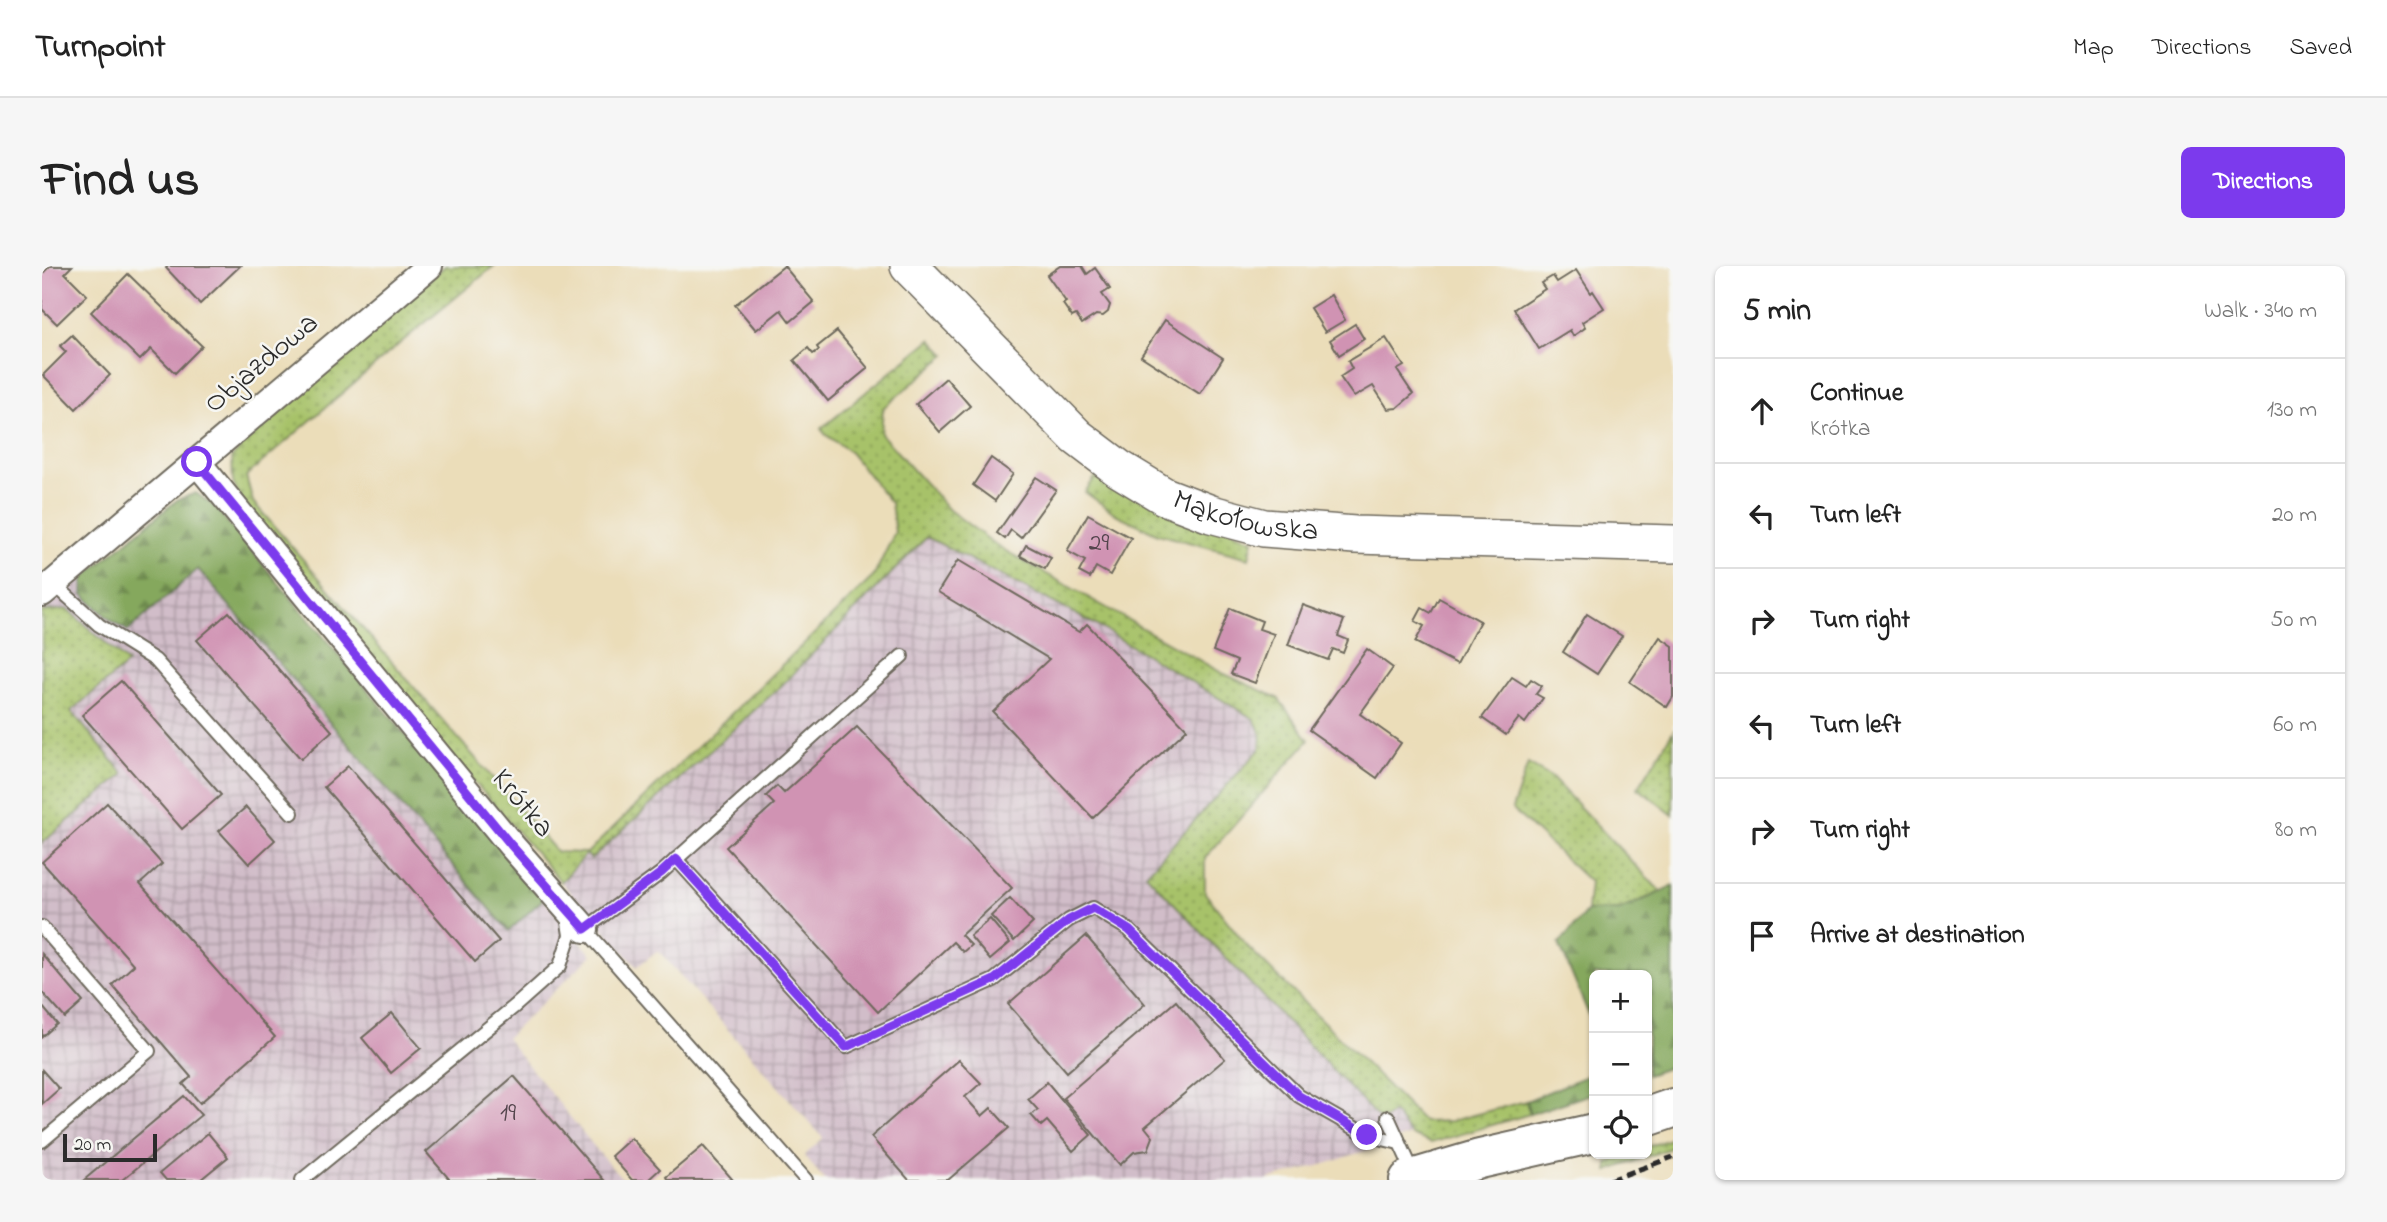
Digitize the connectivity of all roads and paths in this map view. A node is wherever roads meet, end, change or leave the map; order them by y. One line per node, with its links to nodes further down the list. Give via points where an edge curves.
1 (429, 266): 3 (street, Objazdowa)
2 (909, 266): 4 (street, Mąkołowska, via 1077,437 1164,496 1211,514 1264,528 1355,535)
3 (197, 462): 5 (street, Objazdowa); 9 (street, Krótka)
4 (1673, 544)
5 (48, 588): 7 (lane, via 155,660)
6 (902, 656): 8 (lane)
7 (292, 813)
8 (676, 859): 11 (lane); 17 (lane, via 846,1047 994,980 1069,920 1093,908 1129,930 1299,1096 1367,1135)
9 (565, 906): 11 (street, Krótka); 21 (lane, via 570,935 560,966)
10 (42, 927): 16 (lane, via 149,1051)
11 (585, 929): 22 (lane, Krótka)
12 (1673, 1108): 13 (main road)
13 (1652, 1115)
14 (1388, 1117): 17 (lane)
15 (1589, 1134): 19 (main road)
16 (42, 1140)
17 (1399, 1143): 20 (lane)
18 (1589, 1145): 19 (main road)
19 (1488, 1173): 20 (main road)
20 (1412, 1179)
21 (302, 1180)
22 (806, 1180)

